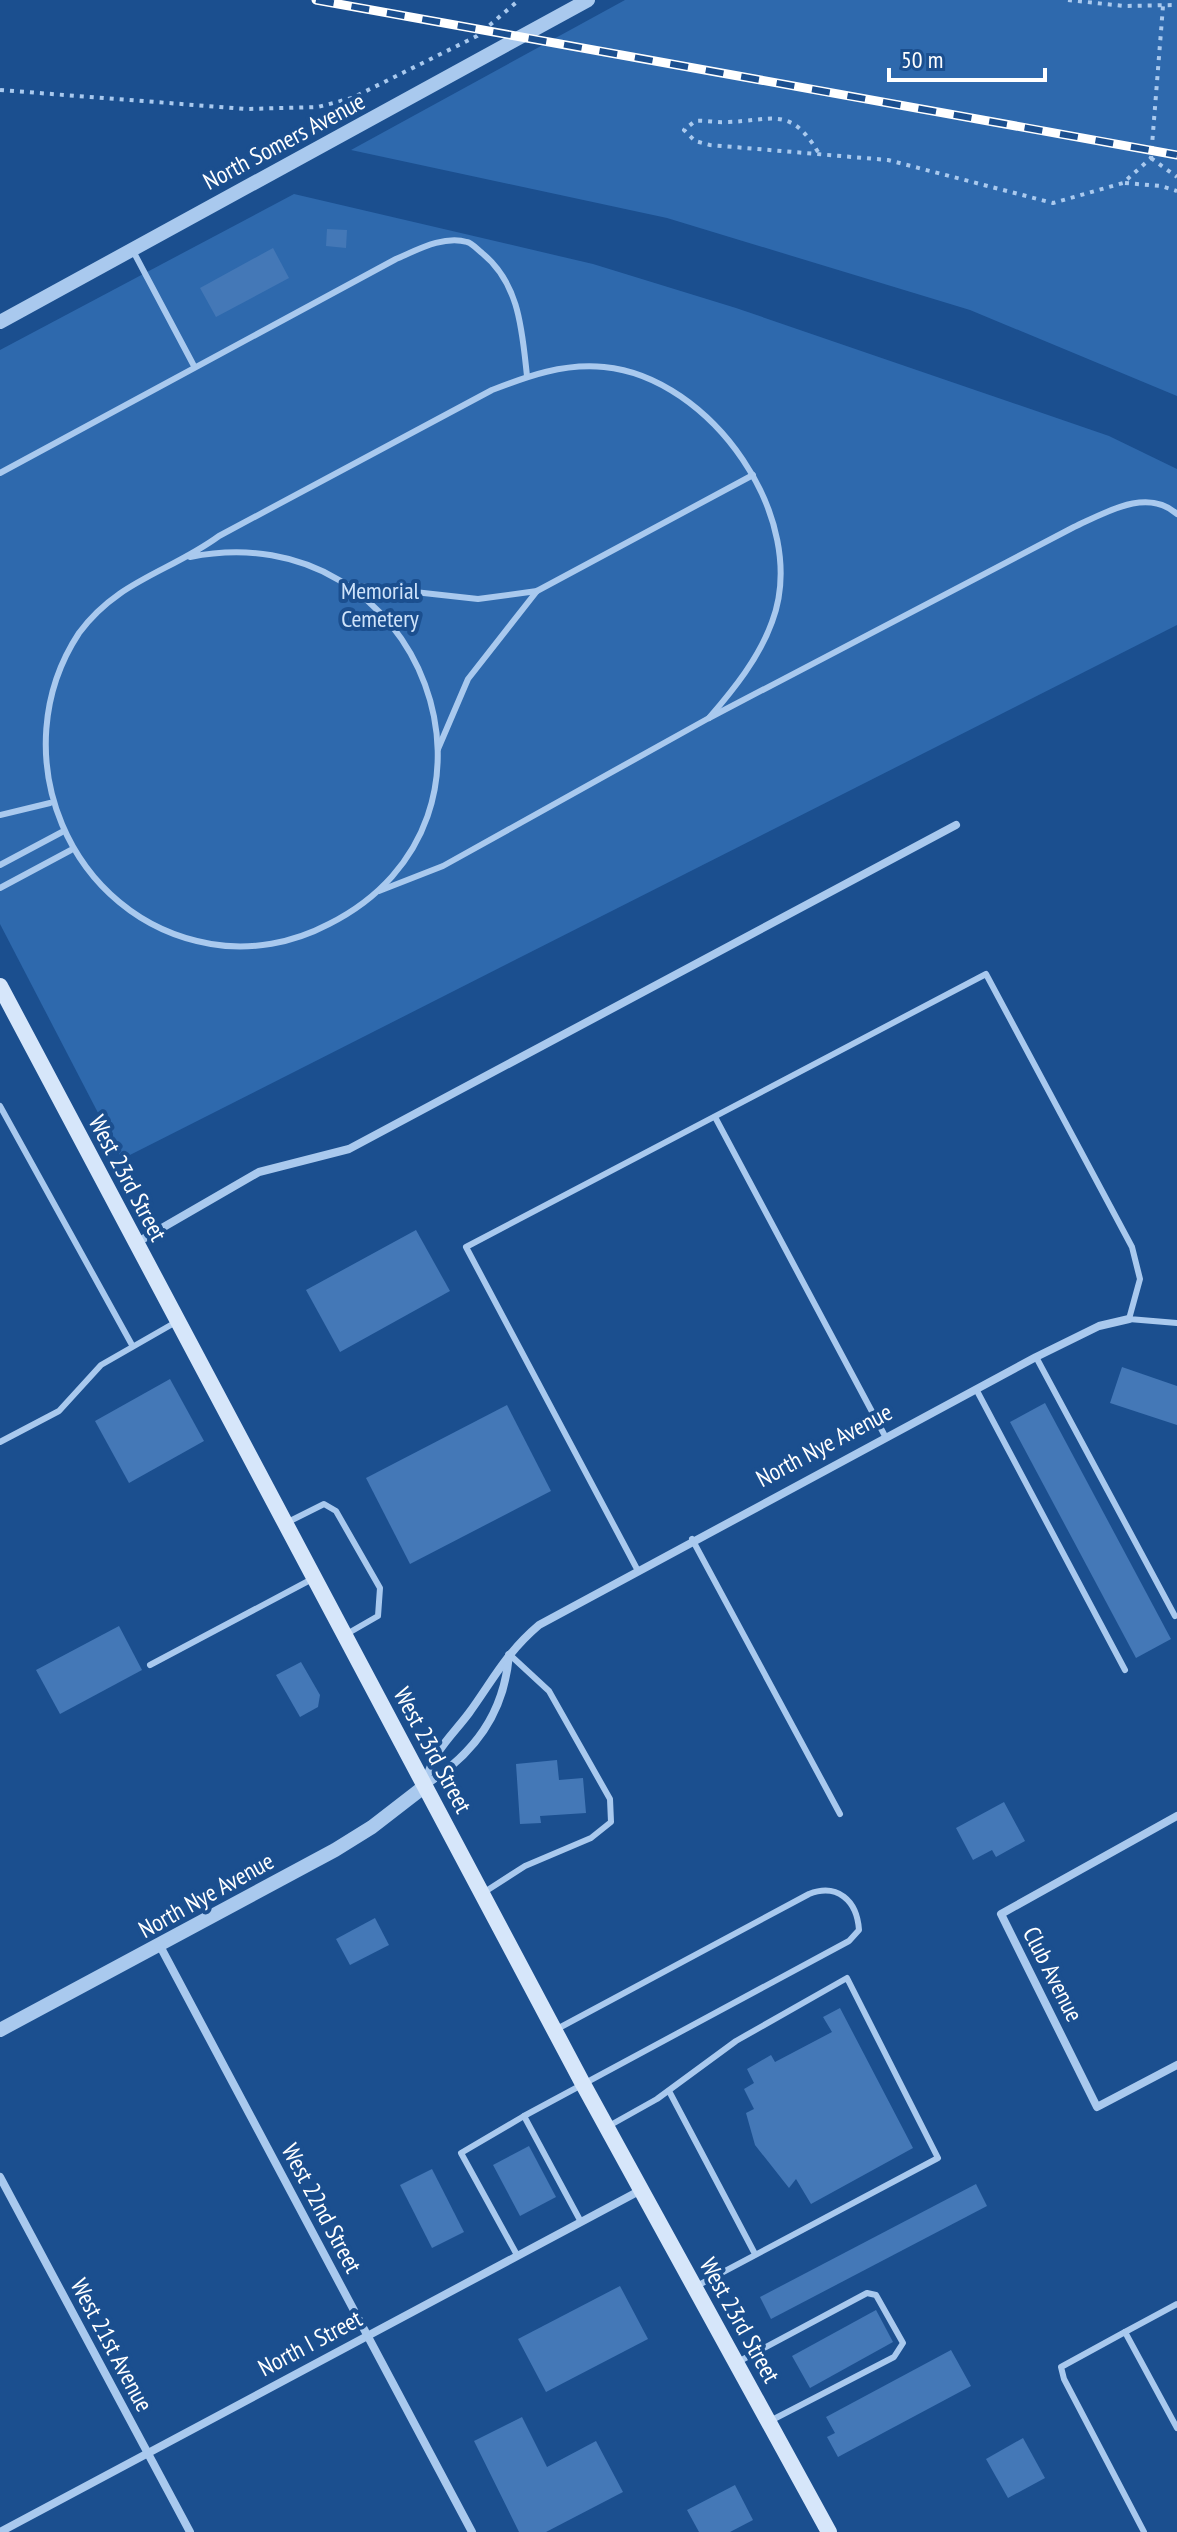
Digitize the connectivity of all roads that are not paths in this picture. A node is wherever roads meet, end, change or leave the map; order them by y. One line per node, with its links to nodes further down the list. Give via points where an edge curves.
1 (588, 0): 2 (street, North Somers Avenue)
2 (132, 249): 3 (street, North Somers Avenue); 4 (lane)
3 (0, 322)
4 (194, 366): 5 (lane, via 396,259 436,243 468,242 512,289); 6 (lane)
5 (527, 376): 7 (lane, via 565,367 606,367 647,379 708,416); 9 (lane, via 263,512)
6 (0, 473)
7 (753, 475): 11 (lane); 12 (lane, via 778,544 773,620 737,686)
8 (1177, 514): 12 (lane, via 1144,501 1115,508)
9 (190, 557): 10 (lane, via 270,553 300,560); 14 (lane, via 128,585 102,607 70,648 50,692 44,727)
10 (350, 585): 11 (lane, via 478,599); 13 (lane, via 387,617 415,658 432,704)
11 (537, 591): 13 (lane, via 468,679)
12 (709, 718): 21 (lane, via 443,866)
13 (437, 752): 21 (lane, via 421,828)
14 (50, 803): 15 (lane); 17 (lane)
15 (0, 815)
16 (956, 825): 25 (street, via 349,1149 259,1172)
17 (62, 832): 18 (lane); 19 (lane)
18 (71, 850): 20 (lane); 21 (lane, via 100,888 139,918 215,945 261,945 313,933)
19 (0, 865)
20 (0, 888)
21 (377, 892)
22 (0, 986): 25 (main road, West 23rd Street)
23 (0, 1106): 29 (lane)
24 (715, 1117): 26 (lane, via 986,974 1132,1247 1140,1279); 32 (lane); 36 (lane, via 466,1247)
25 (136, 1243): 27 (main road, West 23rd Street)
26 (1129, 1319): 28 (lane, North Nye Avenue); 30 (street, North Nye Avenue, via 1099,1326)
27 (178, 1321): 29 (lane); 34 (main road, West 23rd Street)
28 (1177, 1323)
29 (132, 1345): 33 (lane, via 87,1378 59,1411)
30 (1036, 1357): 31 (street, North Nye Avenue); 38 (lane)
31 (976, 1389): 32 (street, North Nye Avenue); 42 (lane)
32 (885, 1436): 35 (street, North Nye Avenue)
33 (0, 1442)
34 (285, 1524): 37 (main road, West 23rd Street); 39 (lane, via 324,1504 336,1511 380,1588 378,1616)
35 (692, 1539): 36 (street, North Nye Avenue); 44 (lane)
36 (637, 1569): 40 (street, North Nye Avenue, via 539,1625)
37 (314, 1578): 39 (main road, West 23rd Street); 41 (lane)
38 (1175, 1616)
39 (345, 1635): 43 (main road, West 23rd Street)
40 (509, 1654): 43 (street, North Nye Avenue, via 441,1745); 43 (street, North Nye Avenue, via 503,1695 488,1727 463,1760); 46 (lane, via 549,1691 610,1799 611,1822 591,1838 525,1866)
41 (150, 1665)
42 (1125, 1670)
43 (425, 1786): 46 (main road, West 23rd Street); 47 (street, North Nye Avenue, via 353,1839)
44 (840, 1814)
45 (1177, 1816): 50 (street, Club Avenue, via 1001,1914 1097,2107)
46 (482, 1894): 49 (main road, West 23rd Street)
47 (160, 1946): 48 (street, North Nye Avenue); 63 (street, West 22nd Street)
48 (0, 2030)
49 (554, 2031): 51 (main road, West 23rd Street); 51 (lane, via 824,1888 840,1892 858,1912 859,1930 849,1941)
50 (1177, 2065)
51 (583, 2084): 53 (lane); 54 (main road, West 23rd Street)
52 (669, 2091): 54 (lane); 58 (lane); 58 (lane, via 736,2041 847,1978 938,2158)
53 (524, 2116): 57 (lane); 59 (lane, via 461,2153)
54 (606, 2128): 56 (main road, West 23rd Street)
55 (0, 2177): 67 (street, West 21st Avenue)
56 (641, 2190): 57 (street, North I Street); 60 (main road, West 23rd Street)
57 (581, 2222): 59 (street, North I Street)
58 (755, 2254): 60 (lane)
59 (517, 2255): 63 (street, North I Street)
60 (695, 2287): 64 (main road, West 23rd Street)
61 (1177, 2304): 62 (lane)
62 (1125, 2332): 66 (lane); 72 (lane, via 1061,2367)
63 (367, 2335): 67 (street, North I Street); 70 (street, West 22nd Street)
64 (736, 2363): 65 (main road, West 23rd Street); 65 (lane, via 867,2293 876,2295 883,2307 903,2343 894,2357)
65 (769, 2421): 71 (main road, West 23rd Street)
66 (1177, 2428)
67 (147, 2454): 68 (street, North I Street); 69 (street, West 21st Avenue)
68 (0, 2532)
69 (190, 2532)
70 (472, 2532)
71 (829, 2532)
72 (1144, 2532)

